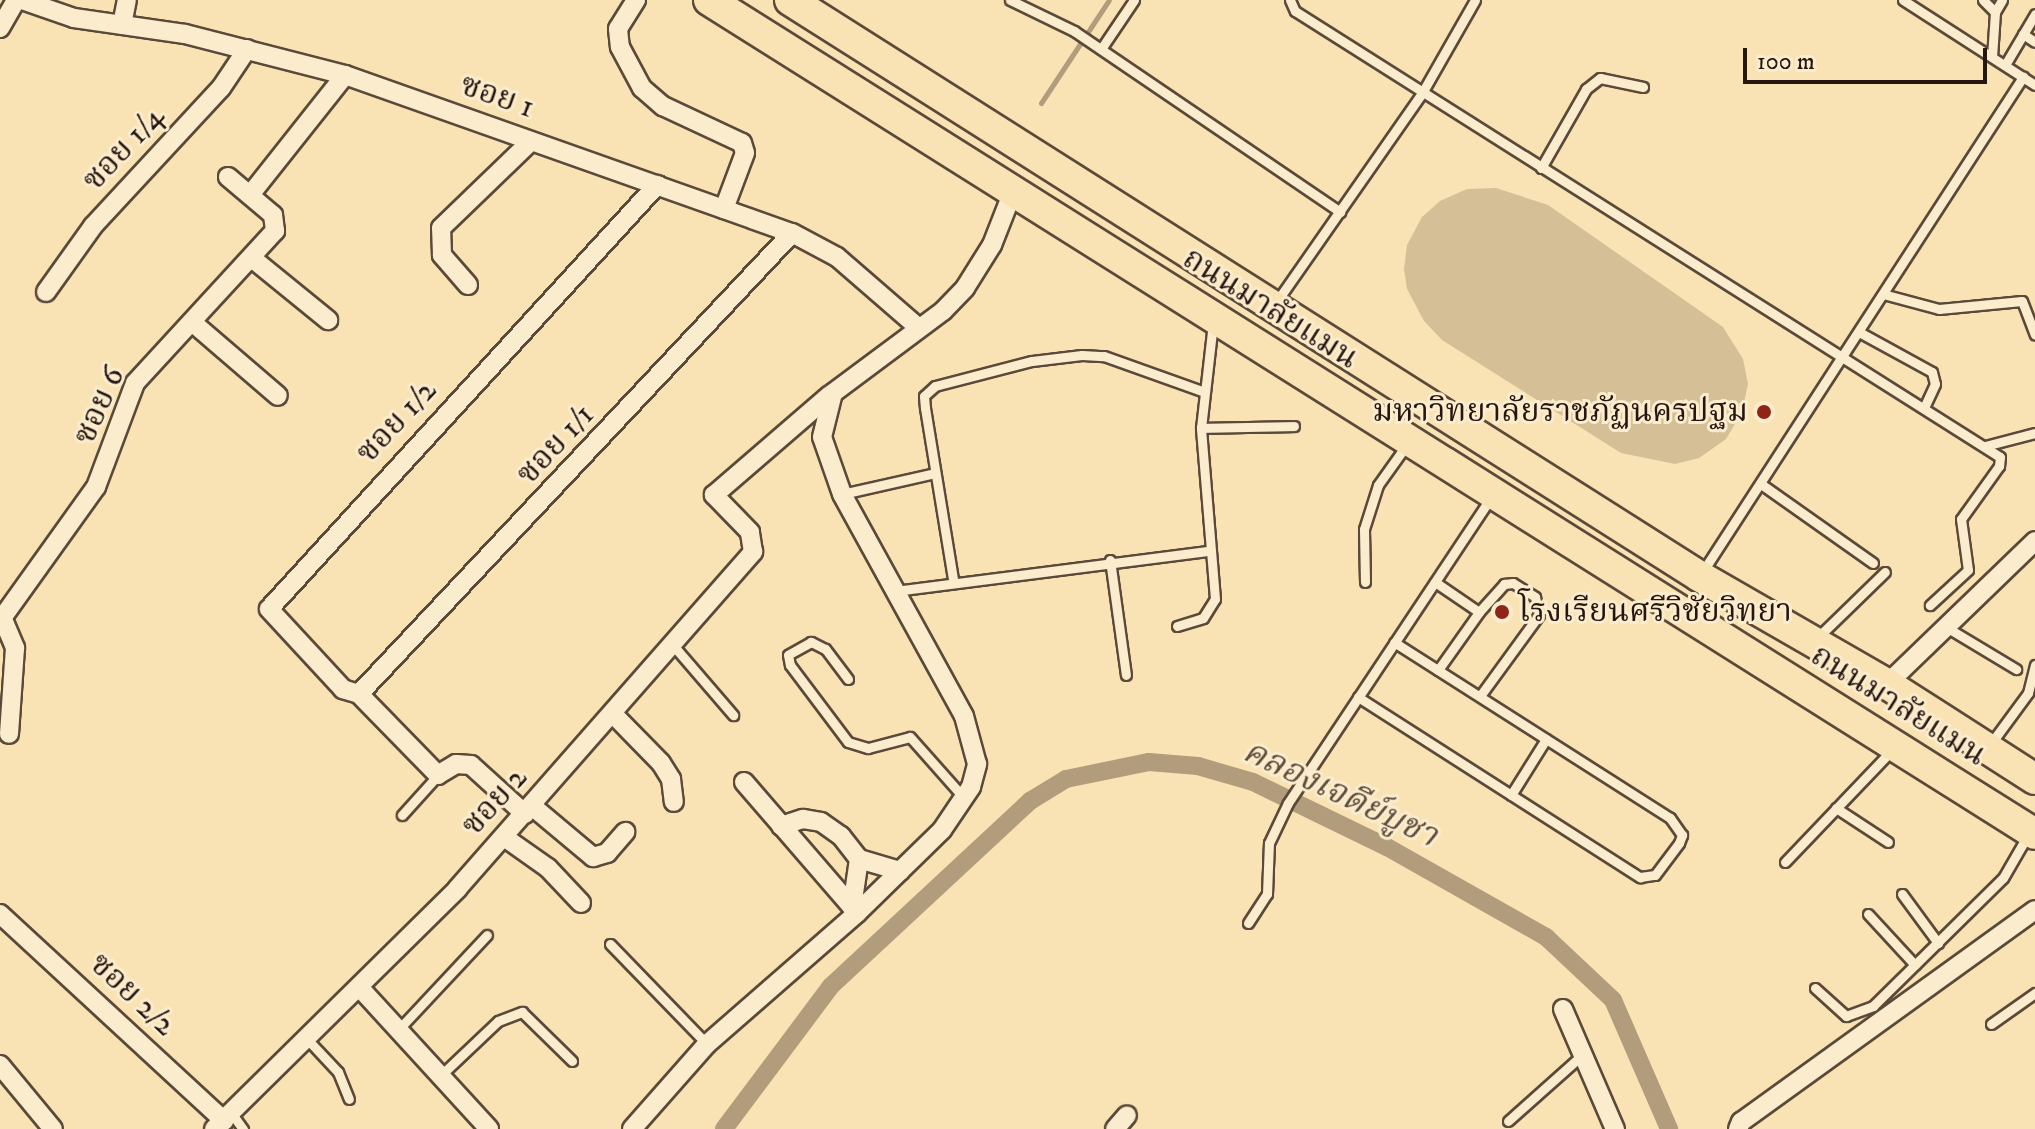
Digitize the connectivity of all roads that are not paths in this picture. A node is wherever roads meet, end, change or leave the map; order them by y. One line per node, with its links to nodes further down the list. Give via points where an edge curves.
1 (19, 0): 15 (street, ซอย 1, via 74,18); 16 (street)
2 (127, 0): 15 (street)
3 (636, 0): 34 (street, via 618,29 620,47 642,88 663,106 742,143 745,153)
4 (709, 0): 32 (highway, ถนนมาลัยแมน)
5 (790, 0): 41 (highway, ถนนมาลัยแมน)
6 (1010, 0): 19 (lane)
7 (1134, 0): 19 (lane)
8 (1290, 0): 27 (lane, via 1295,11)
9 (1475, 0): 27 (lane)
10 (1903, 0): 21 (lane)
11 (1983, 0): 13 (lane)
12 (2002, 0): 13 (lane)
13 (1995, 12): 21 (lane)
14 (2035, 14): 17 (lane)
15 (122, 25): 20 (street, ซอย 1)
16 (0, 28)
17 (2023, 34): 18 (lane); 22 (lane)
18 (2035, 42)
19 (1098, 47): 35 (lane)
20 (247, 49): 23 (street, ซอย 1); 39 (street, ซอย 1/4, via 221,88 93,226)
21 (1992, 57): 22 (lane)
22 (2005, 65): 24 (lane)
23 (345, 75): 28 (street, ซอย 1); 33 (street)
24 (2023, 77): 25 (lane); 40 (lane)
25 (2035, 85)
26 (1643, 87): 29 (lane, via 1600,78 1586,89)
27 (1422, 93): 29 (lane); 35 (lane)
28 (531, 141): 31 (street, ซอย 1); 38 (street, via 441,228 442,255)
29 (1541, 168): 48 (lane)
30 (228, 177): 33 (street, ซอย 6)
31 (657, 185): 34 (street, ซอย 1); 86 (street, ซอย 1/2, via 272,601 272,617 343,689)
32 (1014, 189): 42 (highway, ถนนมาลัยแมน); 45 (street, via 992,245 965,288)
33 (250, 195): 37 (street, ซอย 6, via 277,224)
34 (724, 209): 36 (street, ซอย 1)
35 (1340, 212): 41 (lane)
36 (792, 233): 45 (street, ซอย 1, via 837,257); 86 (street, ซอย 1/1)
37 (253, 259): 43 (street); 44 (street, ซอย 6)
38 (468, 285)
39 (46, 292)
40 (1883, 294): 46 (lane); 47 (lane, via 1939,309 2022,301)
41 (1275, 303): 67 (highway, ถนนมาลัยแมน)
42 (1213, 316): 49 (lane); 56 (highway, ถนนมาลัยแมน)
43 (328, 320)
44 (192, 322): 51 (street); 74 (street, ซอย 6, via 135,383 96,487)
45 (919, 328): 50 (street)
46 (1859, 332): 48 (lane); 52 (lane, via 1932,372 1935,384)
47 (2035, 335)
48 (1843, 357): 52 (lane); 59 (lane)
49 (1202, 391): 54 (lane); 58 (lane, via 1104,356 1082,355 1032,361 935,386 924,396)
50 (833, 393): 61 (street, via 822,437); 79 (street, ซอย 2, via 714,495 756,544)
51 (278, 396)
52 (1924, 408): 57 (lane)
53 (1294, 426): 54 (lane)
54 (1201, 428): 63 (lane)
55 (2035, 433): 57 (lane)
56 (1410, 441): 60 (highway, ถนนมาลัยแมน); 69 (lane, via 1378,485 1364,529)
57 (1985, 446): 72 (lane, via 2001,460 1961,519 1970,563)
58 (935, 473): 61 (lane); 68 (lane)
59 (1761, 484): 65 (lane); 67 (lane)
60 (1493, 493): 70 (lane); 94 (highway, ถนนมาลัยแมน)
61 (842, 494): 71 (street)
62 (2035, 541): 76 (street)
63 (1209, 551): 64 (lane); 75 (lane, via 1215,599 1211,611)
64 (1110, 560): 68 (lane); 83 (lane)
65 (1873, 563)
66 (1885, 572): 78 (lane)
67 (1699, 576): 78 (highway, ถนนมาลัยแมน)
68 (953, 579): 71 (lane)
69 (1365, 582)
70 (1435, 582): 73 (lane); 77 (lane)
71 (895, 591): 100 (street, via 974,742 977,764)
72 (1930, 605)
73 (1479, 612): 82 (lane); 88 (lane, via 1507,582 1535,597 1539,608)
74 (1, 619): 92 (street, via 15,648)
75 (1177, 626)
76 (1946, 627): 81 (lane); 85 (street)
77 (1394, 642): 82 (lane); 89 (lane)
78 (1814, 642): 85 (highway, ถนนมาลัยแมน)
79 (672, 644): 90 (street, ซอย 2); 91 (lane)
80 (2035, 665): 87 (lane)
81 (2016, 669)
82 (1438, 670): 88 (lane)
83 (1126, 675)
84 (848, 679): 100 (lane, via 825,649 811,642 788,655 798,677 848,742 868,748 910,737)
85 (1887, 684): 95 (highway, ถนนมาลัยแมน)
86 (359, 694): 96 (street, ซอย 1/2)
87 (2031, 695): 95 (lane)
88 (1480, 696): 93 (lane)
89 (1358, 697): 99 (lane); 119 (lane, via 1288,803 1269,843 1267,894)
90 (614, 715): 101 (street, via 661,763 671,779); 103 (street, ซอย 2)
91 (733, 715)
92 (9, 734)
93 (1546, 739): 99 (lane); 99 (lane, via 1670,818 1682,835 1679,843 1655,875 1640,877)
94 (1894, 747): 102 (lane); 107 (highway, ถนนมาลัยแมน)
95 (1987, 748): 97 (highway, ถนนมาลัยแมน)
96 (438, 775): 103 (street, via 456,764 471,765); 104 (lane)
97 (2035, 779)
98 (744, 782): 105 (street)
99 (1511, 795)
100 (965, 799): 112 (street)
101 (674, 802)
102 (1836, 808): 109 (lane); 111 (lane)
103 (529, 810): 106 (street, via 593,857 607,853); 108 (street, ซอย 2)
104 (402, 815)
105 (781, 826): 110 (street, via 803,819 821,822); 115 (street)
106 (625, 832)
107 (2033, 832): 121 (lane, via 2003,878)
108 (504, 837): 114 (street, via 548,868); 124 (street, ซอย 2)
109 (1888, 842)
110 (859, 859): 112 (street); 115 (street)
111 (1785, 862)
112 (900, 871): 115 (street)
113 (1902, 894): 121 (lane)
114 (581, 903)
115 (854, 910): 131 (street)
116 (2035, 910): 143 (street)
117 (0, 914): 138 (street, ซอย 2/2)
118 (1868, 914): 123 (lane)
119 (1248, 923)
120 (487, 935): 129 (lane)
121 (1938, 943): 123 (lane)
122 (610, 944): 131 (lane)
123 (1915, 965): 125 (lane, via 1873,1006 1852,1017)
124 (360, 988): 129 (street); 130 (street, ซอย 2)
125 (1815, 988)
126 (2035, 993): 128 (lane)
127 (1563, 1009): 132 (street)
128 (1991, 1024)
129 (398, 1030): 135 (street)
130 (308, 1040): 136 (lane, via 338,1072); 138 (street, ซอย 2)
131 (707, 1044): 141 (street)
132 (1582, 1055): 137 (lane); 142 (street)
133 (572, 1061): 135 (lane, via 522,1012 498,1021)
134 (0, 1065): 139 (street)
135 (440, 1076): 140 (street)
136 (349, 1099)
137 (1508, 1121)
138 (228, 1123)
139 (53, 1129)
140 (489, 1129)
141 (632, 1129)
142 (1615, 1129)
143 (1738, 1129)

